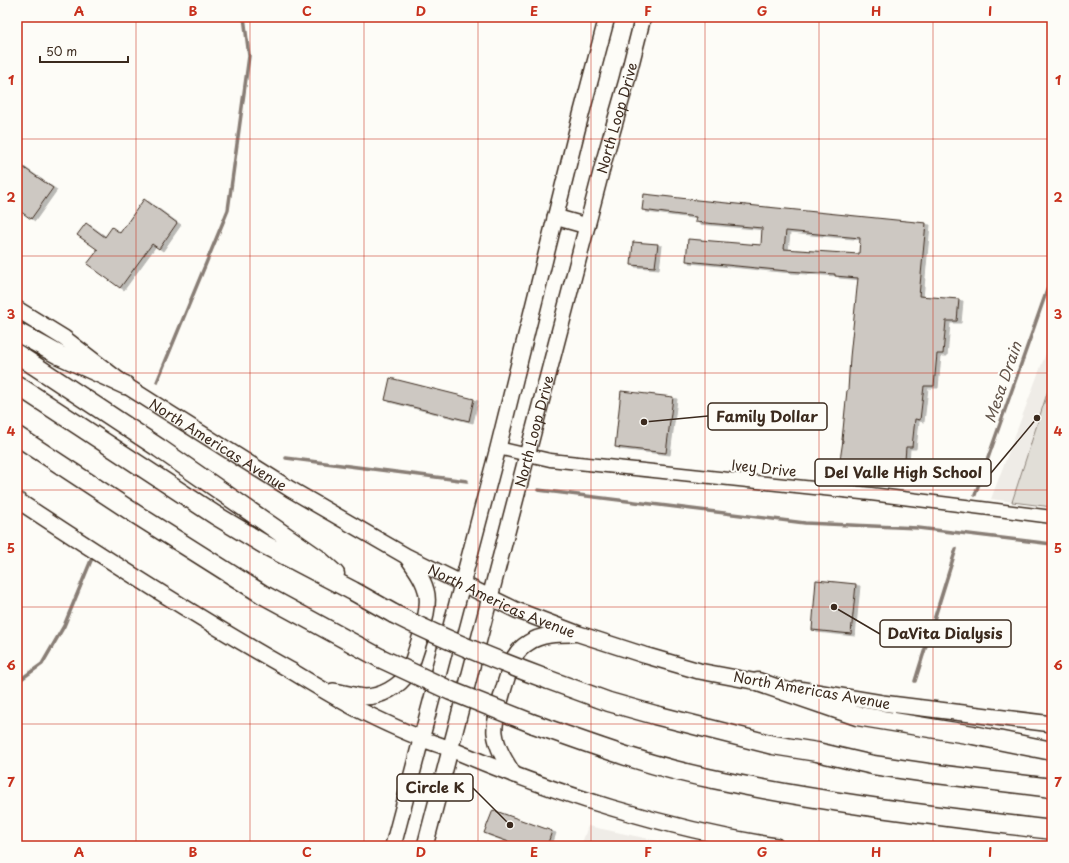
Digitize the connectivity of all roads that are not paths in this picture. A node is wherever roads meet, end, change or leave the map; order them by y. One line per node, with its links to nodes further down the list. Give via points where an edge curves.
1 (607, 17): 3 (main road, via 576,130)
2 (642, 17): 4 (main road, North Loop Drive, via 628,80)
3 (556, 217): 4 (main road); 11 (main road)
4 (587, 226): 12 (main road, North Loop Drive)
5 (17, 309): 9 (main road, North Americas Avenue, via 64,338)
6 (17, 332): 9 (highway, via 59,355)
7 (17, 354): 17 (highway, via 316,558)
8 (17, 385): 17 (highway, via 215,515 265,545)
9 (125, 385): 15 (main road, North Americas Avenue, via 290,489)
10 (17, 436): 28 (highway, bridge, via 262,594 344,640 451,691 534,724 645,762 713,779 833,801)
11 (498, 448): 12 (street, Ivey Drive); 16 (main road)
12 (527, 455): 14 (street, Ivey Drive, via 550,460 864,493); 18 (main road, North Loop Drive)
13 (17, 500): 21 (main road, via 177,604)
14 (1052, 517)
15 (406, 556): 16 (main road, North Americas Avenue); 21 (main road, via 420,575 427,593 424,619 409,672 394,687 376,696 358,696)
16 (462, 583): 18 (main road, North Americas Avenue); 23 (main road)
17 (353, 591): 27 (highway, bridge, via 432,633 488,658 655,716 773,745 873,765)
18 (490, 598): 19 (main road, North Americas Avenue); 24 (main road, North Loop Drive)
19 (580, 634): 20 (main road, North Americas Avenue, via 699,671); 26 (main road, via 535,638 516,655 496,719 495,732 497,744)
20 (758, 682): 22 (main road, North Americas Avenue, via 882,703); 25 (highway, via 857,716)
21 (322, 689): 23 (main road, via 359,710)
22 (1052, 724)
23 (421, 738): 24 (main road); 29 (main road)
24 (450, 749): 26 (main road); 30 (main road, North Loop Drive)
25 (1052, 751)
26 (514, 775): 31 (main road, via 628,812 696,830)
27 (1052, 788)
28 (1052, 830)
29 (393, 846)
30 (425, 846)
31 (776, 846)

